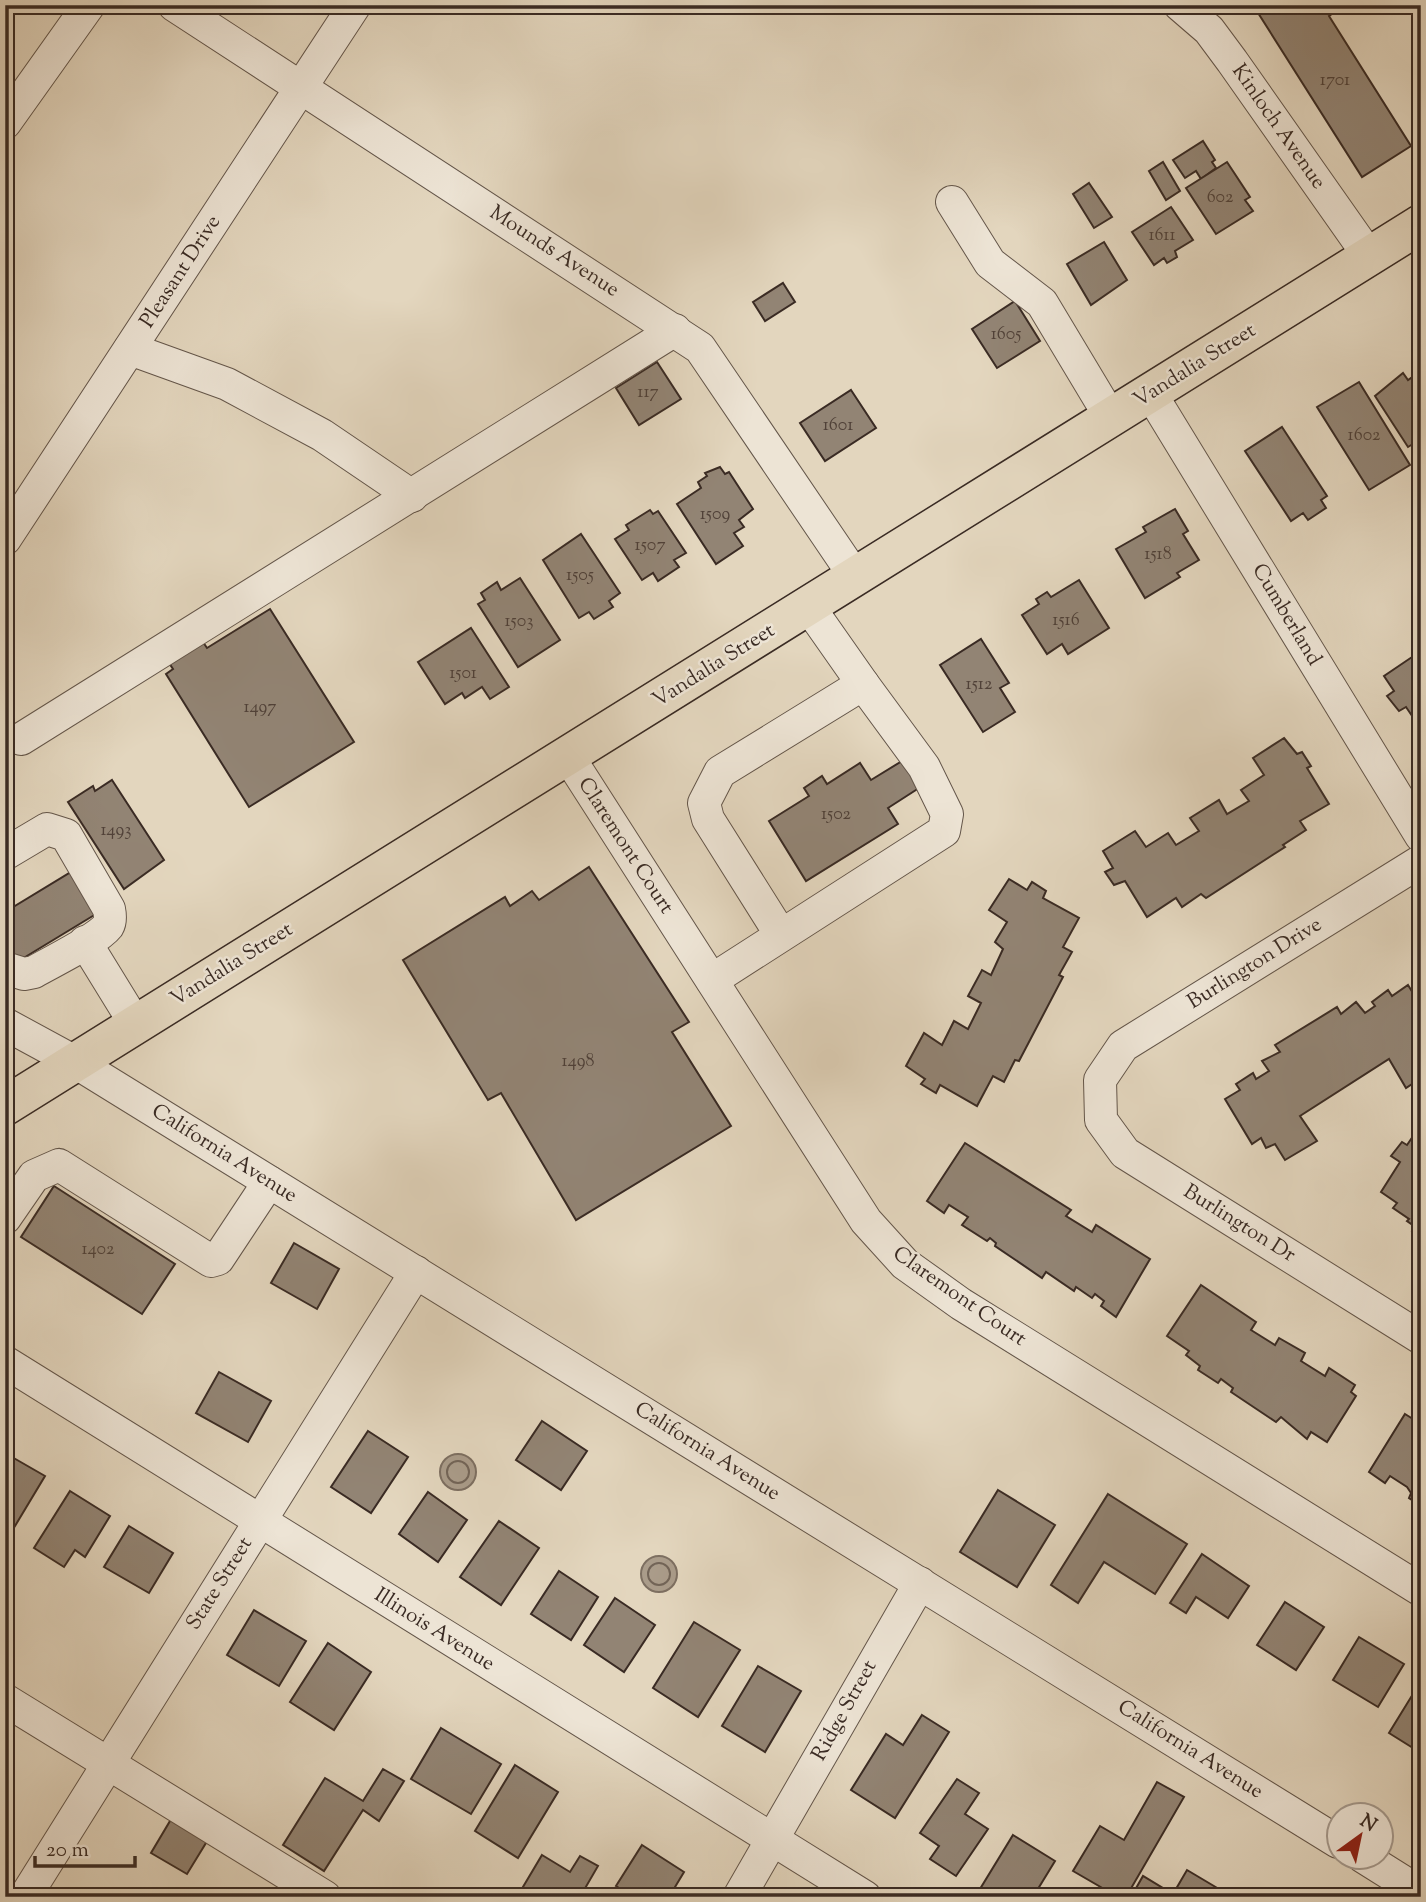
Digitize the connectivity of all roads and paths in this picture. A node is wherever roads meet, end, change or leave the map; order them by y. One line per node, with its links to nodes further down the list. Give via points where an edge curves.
1 (89, 5): 6 (street)
2 (174, 5): 5 (street, Mounds Avenue)
3 (355, 5): 5 (street, Pleasant Drive)
4 (1180, 5): 9 (street, Kinloch Avenue, via 1209,30)
5 (302, 89): 10 (street, Mounds Avenue); 11 (street, Pleasant Drive)
6 (5, 123)
7 (952, 202): 13 (street, via 990,263 1042,303)
8 (1419, 229): 9 (main road, Vandalia Street)
9 (1369, 256): 12 (main road, Vandalia Street)
10 (675, 330): 14 (street); 16 (street, Mounds Avenue, via 700,348)
11 (131, 349): 14 (street, via 228,384 322,435); 15 (street, Pleasant Drive)
12 (1151, 394): 13 (main road, Vandalia Street); 21 (street, Cumberland)
13 (1111, 418): 16 (main road, Vandalia Street)
14 (412, 496): 19 (street)
15 (5, 539)
16 (856, 578): 17 (main road, Vandalia Street)
17 (809, 607): 18 (street); 20 (main road, Vandalia Street)
18 (863, 684): 24 (street, via 720,772 704,803 708,819); 24 (street, via 924,767 947,814 944,831)
19 (21, 739)
20 (568, 757): 27 (street, Claremont Court); 29 (main road, Vandalia Street, via 442,831)
21 (1421, 836)
22 (5, 854): 25 (street, via 47,829 66,835 109,909 108,926)
23 (1421, 861): 31 (street, Burlington Drive, via 1123,1046)
24 (781, 935): 27 (street)
25 (85, 942): 26 (street, via 34,972); 29 (street)
26 (5, 968)
27 (712, 980): 40 (street, Claremont Court, via 866,1221 905,1265 1168,1435)
28 (5, 1024): 30 (street, California Avenue)
29 (136, 1025): 30 (main road, Vandalia Street)
30 (75, 1062): 32 (main road, Vandalia Street); 33 (street, California Avenue)
31 (1100, 1080): 36 (street, Burlington Dr, via 1101,1120 1125,1153)
32 (5, 1106)
33 (269, 1182): 34 (street, via 218,1259 211,1261 59,1165 34,1175); 35 (street, California Avenue)
34 (5, 1218)
35 (416, 1272): 38 (street, State Street); 39 (street, California Avenue)
36 (1421, 1338)
37 (5, 1362): 38 (street, Illinois Avenue)
38 (259, 1521): 42 (street, State Street); 44 (street, Illinois Avenue)
39 (920, 1583): 43 (street, California Avenue); 44 (street, Ridge Street)
40 (1421, 1590)
41 (5, 1700): 42 (street)
42 (109, 1765): 47 (street, State Street); 48 (street)
43 (1324, 1833)
44 (773, 1841): 49 (street, Ridge Street); 50 (street, Illinois Avenue)
45 (1383, 1870): 46 (street)
46 (1421, 1893)
47 (25, 1897)
48 (325, 1897)
49 (739, 1897)
50 (865, 1897)

